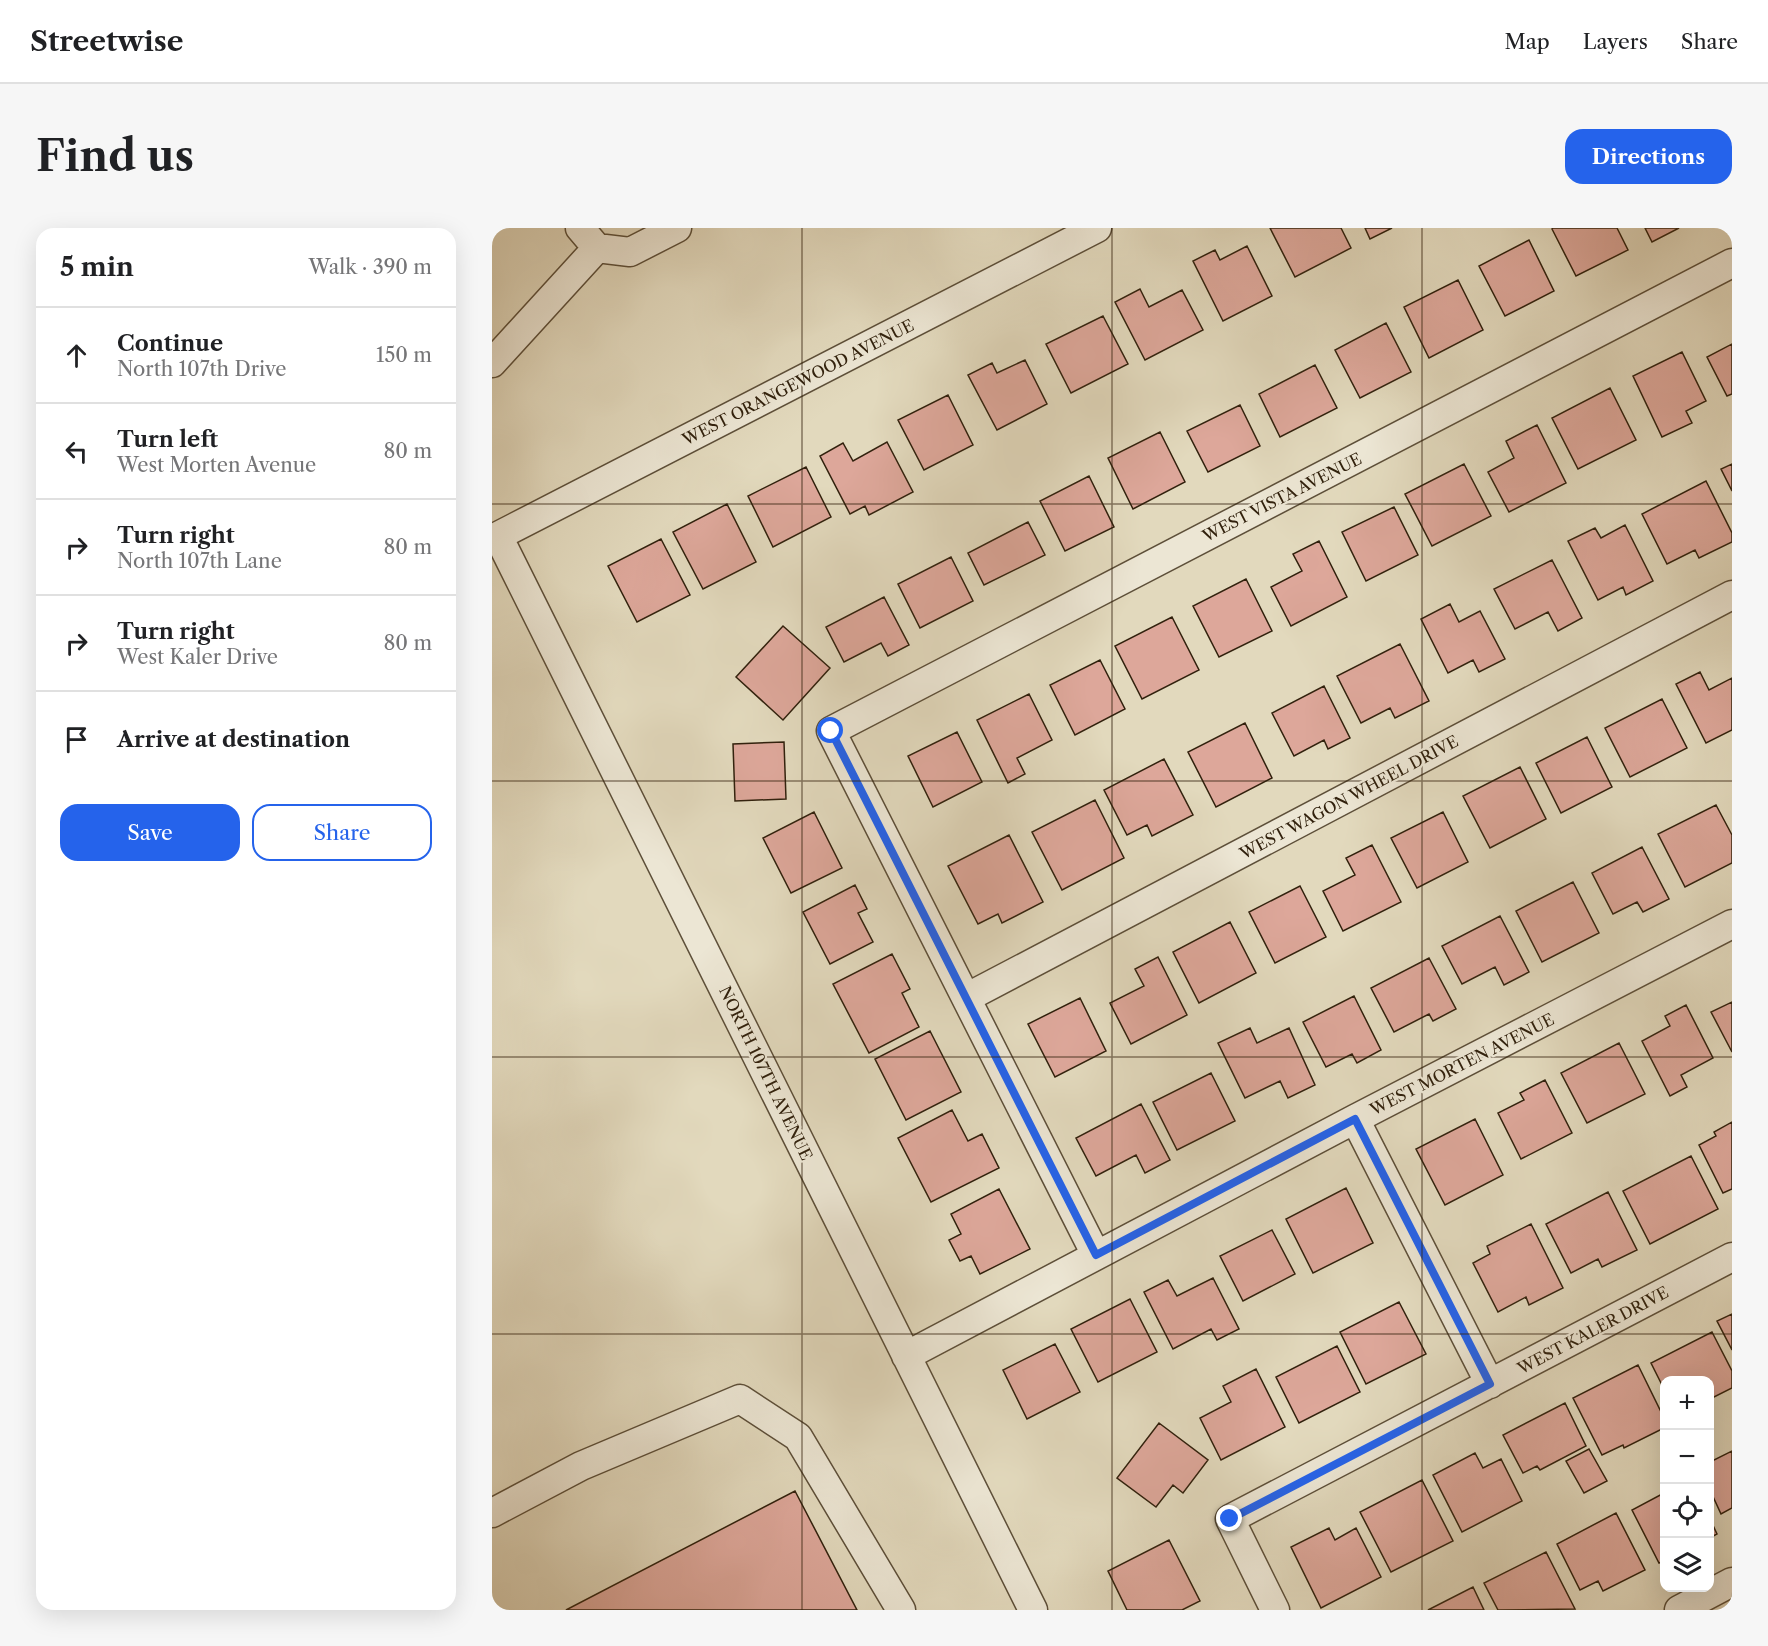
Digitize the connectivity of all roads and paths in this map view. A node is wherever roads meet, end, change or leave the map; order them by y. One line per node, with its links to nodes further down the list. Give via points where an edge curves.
1 (678, 228): 3 (street, via 630,252)
2 (1097, 228): 6 (street, WEST ORANGEWOOD AVENUE)
3 (589, 238): 5 (street)
4 (1732, 262): 9 (street, WEST VISTA AVENUE, via 831,731)
5 (492, 363)
6 (498, 537): 13 (street, NORTH 107TH AVENUE)
7 (1732, 595): 9 (street, WEST WAGON WHEEL DRIVE)
8 (1732, 924): 10 (street, WEST MORTEN AVENUE)
9 (966, 998): 11 (street)
10 (1355, 1119): 11 (street, WEST MORTEN AVENUE); 14 (street)
11 (1096, 1255): 13 (street, WEST MORTEN AVENUE)
12 (1732, 1257): 14 (street, WEST KALER DRIVE)
13 (906, 1356): 18 (street, NORTH 107TH AVENUE)
14 (1490, 1384): 19 (street, WEST KALER DRIVE, via 1230,1519)
15 (492, 1513): 17 (street, via 581,1466 740,1400 798,1437)
16 (1732, 1582): 20 (street)
17 (901, 1610)
18 (1033, 1610)
19 (1275, 1610)
20 (1679, 1610)

